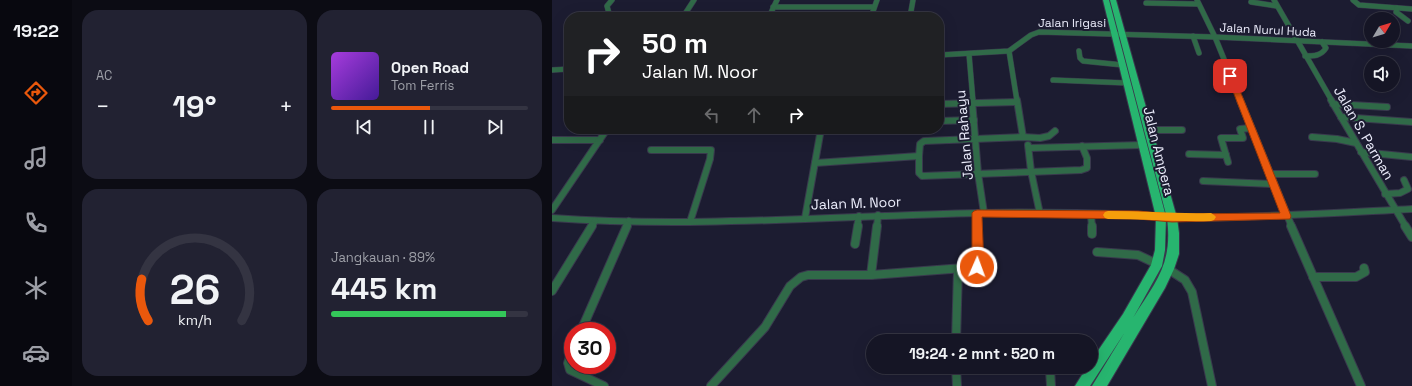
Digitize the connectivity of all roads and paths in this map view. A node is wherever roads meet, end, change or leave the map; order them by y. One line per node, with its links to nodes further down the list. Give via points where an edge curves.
1 (612, 0): 18 (street, via 607,6)
2 (694, 0): 19 (street)
3 (777, 0): 14 (street)
4 (876, 0): 15 (street)
5 (913, 0): 22 (street)
6 (1106, 0): 24 (main road, Jalan Ampera)
7 (1113, 0): 24 (main road, Jalan Ampera)
8 (1274, 0): 13 (street, Jalan S. Parman)
9 (1353, 0): 16 (street, via 1360,5)
10 (1197, 2): 12 (street); 26 (street)
11 (1251, 2): 13 (street)
12 (1146, 3)
13 (1277, 6): 27 (street, Jalan S. Parman)
14 (774, 7): 15 (street); 20 (street)
15 (874, 7): 21 (street)
16 (1397, 8): 17 (street); 23 (street, via 1396,12)
17 (1412, 9)
18 (609, 12)
19 (687, 12)
20 (772, 12)
21 (872, 12)
22 (911, 12)
23 (1408, 21)
24 (1119, 34): 25 (street, Jalan Nurul Huda); 32 (street, Jalan Irigasi, via 1036,33); 38 (main road, Jalan Ampera); 54 (main road, Jalan Ampera)
25 (1193, 36): 26 (street, Jalan Nurul Huda); 34 (street)
26 (1215, 37): 27 (street, Jalan Nurul Huda); 52 (street)
27 (1296, 39): 28 (street, Jalan Nurul Huda); 37 (street, Jalan S. Parman)
28 (1322, 42): 29 (street, Jalan Nurul Huda); 37 (street, via 1326,48 1324,51 1315,56)
29 (1364, 43)
30 (1400, 45): 31 (street, Jalan Nurul Huda)
31 (1412, 46)
32 (1009, 51): 35 (street, Jalan Irigasi); 43 (street)
33 (1079, 51): 38 (street, via 1083,61)
34 (1199, 53)
35 (969, 54): 36 (street, Jalan Irigasi); 44 (street, Jalan Rahayu)
36 (944, 55)
37 (1305, 56): 46 (street, Jalan S. Parman)
38 (1123, 65): 42 (main road, Jalan Ampera)
39 (552, 70): 40 (street)
40 (564, 70)
41 (1052, 80): 42 (street)
42 (1127, 83): 66 (main road, Jalan Ampera)
43 (1017, 102): 44 (street); 60 (street)
44 (973, 103): 45 (street); 49 (street, Jalan Rahayu)
45 (944, 104)
46 (1333, 104): 47 (street); 48 (street, Jalan S. Parman)
47 (1387, 107)
48 (1341, 117): 51 (street); 65 (street, Jalan S. Parman)
49 (974, 120): 50 (street); 59 (street, Jalan Rahayu)
50 (944, 121)
51 (1412, 122)
52 (1251, 128): 61 (street, via 1240,129); 62 (street)
53 (1055, 130): 60 (street, via 1050,137)
54 (1147, 130): 55 (street); 92 (main road, Jalan Ampera)
55 (1182, 130)
56 (604, 134): 64 (street)
57 (820, 134): 74 (street)
58 (1312, 137): 65 (street)
59 (975, 138): 60 (street); 72 (street, via 924,141 920,144); 76 (street, Jalan Rahayu)
60 (1025, 138): 68 (street)
61 (1243, 138): 62 (street); 71 (street, via 1221,138 1227,158)
62 (1255, 138): 77 (street)
63 (552, 140): 64 (street)
64 (600, 140): 85 (street)
65 (1356, 143): 70 (street, Jalan S. Parman)
66 (1142, 145): 67 (street); 92 (main road, Jalan Ampera)
67 (1082, 146): 68 (street); 75 (street, via 1087,162 1087,168 1084,170)
68 (1029, 148): 75 (street)
69 (651, 150): 97 (street, via 710,150 712,154)
70 (1361, 152): 73 (street); 82 (street, Jalan S. Parman)
71 (1190, 154)
72 (919, 156): 74 (street); 76 (street, via 921,175)
73 (1412, 157)
74 (814, 163): 94 (street)
75 (1031, 171): 76 (street); 87 (street)
76 (978, 173): 86 (street, Jalan Rahayu)
77 (1270, 174): 78 (street); 81 (street)
78 (1315, 174)
79 (1404, 180): 82 (street, via 1408,189 1405,192)
80 (1203, 181): 81 (street)
81 (1274, 184): 91 (street)
82 (1385, 194): 83 (street, Jalan S. Parman)
83 (1394, 209): 84 (street, Jalan M. Noor); 91 (street, Jalan M. Noor); 99 (street, Jalan S. Parman)
84 (1412, 209)
85 (552, 210)
86 (981, 213): 87 (street, Jalan M. Noor); 88 (street, Jalan M. Noor); 104 (street, Jalan Rahayu, via 979,266)
87 (1040, 214): 89 (street, Jalan M. Noor)
88 (878, 215): 90 (street, Jalan M. Noor); 106 (street)
89 (1091, 215): 92 (street, Jalan M. Noor); 98 (street)
90 (859, 216): 94 (street, Jalan M. Noor); 100 (street)
91 (1287, 216): 92 (street, Jalan M. Noor); 107 (street)
92 (1166, 217): 102 (main road, Jalan Ampera); 105 (main road, Jalan Ampera, via 1174,233 1173,254)
93 (552, 218): 95 (street, Jalan M. Noor)
94 (805, 218): 97 (street, Jalan M. Noor)
95 (595, 221): 96 (street, Jalan M. Noor); 108 (street)
96 (629, 221): 97 (street, Jalan M. Noor); 109 (street)
97 (690, 222)
98 (1092, 234)
99 (1412, 237)
100 (855, 244)
101 (1097, 252): 102 (street, via 1138,255)
102 (1157, 264): 118 (main road, Jalan Ampera, via 1127,318)
103 (1364, 268): 107 (street, via 1365,272 1356,278)
104 (958, 269): 106 (street); 110 (street)
105 (1168, 269): 119 (main road, Jalan Ampera); 120 (street, via 1186,280 1192,292)
106 (872, 275): 115 (street, via 808,274 796,278 772,318 752,343)
107 (1313, 277): 121 (street)
108 (552, 291)
109 (585, 322)
110 (956, 334)
111 (578, 374): 114 (street)
112 (956, 374): 116 (street)
113 (1050, 374): 117 (street)
114 (604, 386)
115 (710, 386)
116 (957, 386)
117 (1051, 386)
118 (1082, 386)
119 (1099, 386)
120 (1212, 386)
121 (1360, 386)

